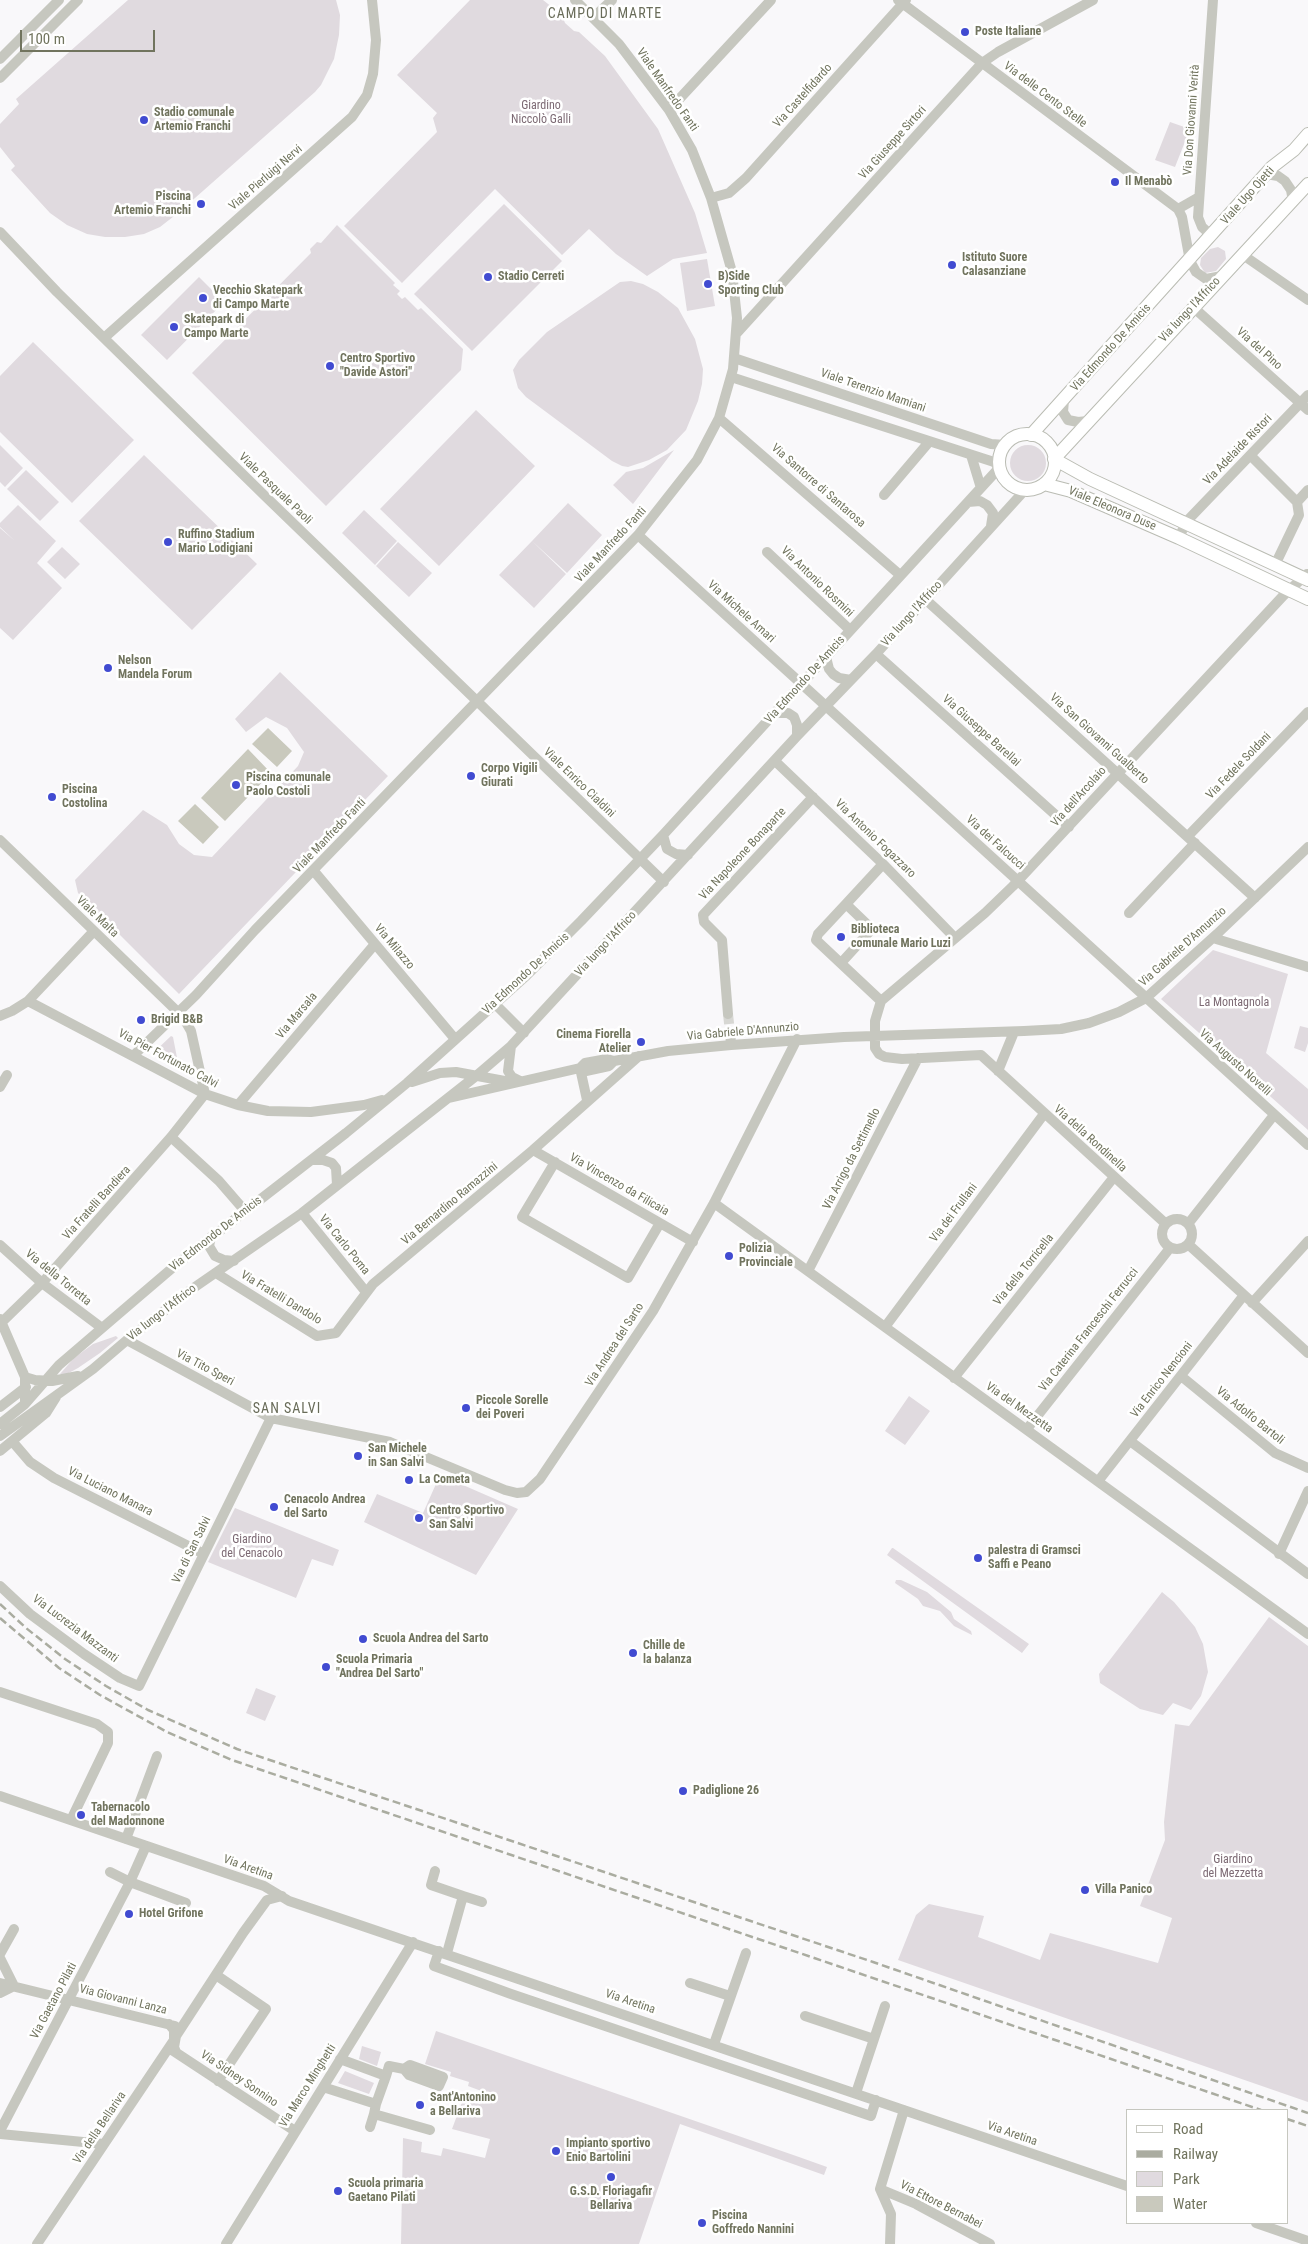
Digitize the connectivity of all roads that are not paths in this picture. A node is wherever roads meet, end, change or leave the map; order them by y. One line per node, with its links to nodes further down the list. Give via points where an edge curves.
1 (59, 0): 11 (street)
2 (372, 0): 30 (street, Viale Pierluigi Nervi, via 376,40 374,74 367,95 352,117)
3 (575, 0): 10 (street, Viale Manfredo Fanti)
4 (612, 0): 10 (street)
5 (772, 0): 14 (street)
6 (1093, 0): 12 (street, Via Giuseppe Sirtori)
7 (1213, 0): 18 (street, Via Don Giovanni Verità)
8 (75, 1): 13 (street)
9 (902, 1): 12 (street, Via delle Cento Stelle); 19 (street, Via Castelfidardo, via 746,178 729,193)
10 (594, 17): 14 (street, Viale Manfredo Fanti, via 633,60)
11 (0, 59)
12 (982, 63): 21 (street, Via delle Cento Stelle); 29 (street, Via Giuseppe Sirtori)
13 (2, 72)
14 (668, 110): 19 (street, Viale Manfredo Fanti, via 695,155)
15 (1308, 134): 16 (main road, Viale Ugo Ojetti)
16 (1266, 174): 20 (street, via 1285,181); 23 (main road, Viale Ugo Ojetti)
17 (1308, 184): 20 (main road, Via lungo l'Affrico)
18 (1199, 197): 21 (street); 23 (street, Via Don Giovanni Verità, via 1198,222)
19 (711, 198): 29 (street, Viale Manfredo Fanti, via 732,272)
20 (1293, 201): 24 (main road, Via lungo l'Affrico)
21 (1178, 209): 25 (street)
22 (0, 232): 30 (street, Viale Pasquale Paoli)
23 (1212, 236): 25 (main road, Viale Ugo Ojetti)
24 (1243, 255): 26 (main road, Via lungo l'Affrico); 27 (street)
25 (1190, 260): 26 (street, Via lungo l'Affrico, via 1201,277); 34 (main road, Via Edmondo De Amicis)
26 (1222, 276): 28 (main road, Via lungo l'Affrico)
27 (1308, 300)
28 (1193, 307): 35 (street, Via del Pino); 37 (main road, Via lungo l'Affrico)
29 (737, 333): 31 (street, Viale Manfredo Fanti)
30 (104, 338): 68 (street, Viale Pasquale Paoli)
31 (734, 358): 32 (street, Viale Manfredo Fanti); 40 (street, Viale Terenzio Mamiani, via 991,444)
32 (731, 377): 36 (street, Viale Manfredo Fanti); 39 (street)
33 (1308, 395): 35 (street, Via Adelaide Ristori)
34 (1064, 400): 37 (street, via 1063,412 1068,420); 38 (main road, Via Edmondo De Amicis)
35 (1304, 407): 42 (street, Via Adelaide Ristori)
36 (719, 418): 54 (street, Viale Manfredo Fanti, via 697,460); 58 (street, Via Santorre di Santarosa)
37 (1088, 421): 43 (main road, Via lungo l'Affrico)
38 (1031, 435): 40 (main road, via 1016,437); 43 (main road, via 1047,443)
39 (929, 442): 41 (street); 49 (street)
40 (1005, 445): 44 (main road)
41 (971, 455): 44 (street, via 994,462); 46 (street)
42 (1251, 456): 51 (street); 52 (street, Via Adelaide Ristori)
43 (1054, 459): 45 (main road, Via lungo l'Affrico, via 1052,473); 52 (main road, Viale Eleonora Duse, via 1090,479)
44 (999, 467): 46 (street, Via Edmondo De Amicis); 47 (main road, via 1009,483)
45 (1044, 484): 47 (main road); 55 (main road, Viale Eleonora Duse, via 1071,491)
46 (981, 488): 50 (street, Via Edmondo De Amicis)
47 (1024, 490): 53 (street, Via lungo l'Affrico)
48 (1308, 490): 51 (street)
49 (884, 495)
50 (968, 502): 53 (street, via 980,501 987,505 993,513); 58 (street, Via Edmondo De Amicis)
51 (1297, 502): 57 (street, via 1298,515)
52 (1186, 522): 55 (street); 57 (main road, Viale Eleonora Duse)
53 (991, 526): 61 (street, Via lungo l'Affrico)
54 (638, 536): 67 (street, Via Michele Amari); 68 (street, Viale Manfredo Fanti)
55 (1179, 538): 60 (main road, Viale Eleonora Duse)
56 (767, 552): 63 (street, Via Antonio Rosmini)
57 (1275, 565): 59 (main road, Viale Eleonora Duse)
58 (900, 575): 63 (street, Via Edmondo De Amicis)
59 (1306, 577): 60 (street, Via dell'Arcolaio)
60 (1290, 590): 62 (main road, Viale Eleonora Duse); 74 (street, Via dell'Arcolaio)
61 (925, 599): 64 (street, Via lungo l'Affrico); 74 (street, Via San Giovanni Gualberto)
62 (1308, 600)
63 (850, 630): 65 (street, Via Edmondo De Amicis)
64 (876, 654): 66 (street, Via lungo l'Affrico); 76 (street, Via Giuseppe Barellai)
65 (826, 657): 66 (street, via 831,672 839,678); 67 (street, Via Edmondo De Amicis)
66 (851, 680): 69 (street, Via lungo l'Affrico)
67 (802, 684): 69 (street, Via Michele Amari); 70 (street, Via Edmondo De Amicis)
68 (477, 702): 82 (street, Viale Enrico Cialdini); 84 (street, Viale Manfredo Fanti)
69 (827, 706): 72 (street, Via lungo l'Affrico); 85 (street, Via dei Falcucci)
70 (775, 712): 72 (street, via 794,717 798,725); 77 (street, Via Edmondo De Amicis)
71 (1308, 712): 78 (street, Via Fedele Soldani)
72 (797, 736): 73 (street, Via lungo l'Affrico)
73 (775, 761): 75 (street, Via Antonio Fogazzaro); 81 (street, Via lungo l'Affrico)
74 (1118, 773): 76 (street, Via dell'Arcolaio); 78 (street, Via San Giovanni Gualberto)
75 (813, 797): 83 (street, Via Antonio Fogazzaro); 101 (street, Via Napoleone Bonaparte, via 703,915 704,922 722,940)
76 (1069, 827): 85 (street, Via dell'Arcolaio)
77 (663, 835): 81 (street, via 667,849); 82 (street, Via Edmondo De Amicis)
78 (1192, 839): 87 (street, Via San Giovanni Gualberto); 89 (street, Via Fedele Soldani)
79 (0, 840): 90 (street, Viale Malta)
80 (1308, 847): 87 (street, Via Gabriele D'Annunzio)
81 (688, 855): 86 (street, Via lungo l'Affrico)
82 (640, 859): 86 (street, Viale Enrico Cialdini); 99 (street, Via Edmondo De Amicis)
83 (883, 864): 88 (street); 91 (street, Via Antonio Fogazzaro)
84 (314, 870): 93 (street, Via Milazzo); 100 (street, Viale Manfredo Fanti)
85 (1018, 881): 91 (street, Via dell'Arcolaio); 96 (street, Via dei Falcucci)
86 (664, 882): 105 (street, Via lungo l'Affrico)
87 (1255, 898): 92 (street, Via Gabriele D'Annunzio)
88 (846, 904): 94 (street, via 816,938); 94 (street, via 872,929)
89 (1129, 913)
90 (94, 931): 97 (street); 100 (street, Viale Malta)
91 (955, 938): 98 (street, Via dell'Arcolaio)
92 (1213, 938): 95 (street); 96 (street, Via Gabriele D'Annunzio)
93 (375, 944): 107 (street, Via Milazzo); 125 (street, Via Marsala)
94 (841, 963): 98 (street)
95 (1308, 966)
96 (1146, 998): 104 (street, Via Gabriele D'Annunzio, via 1089,1023); 128 (street, Via Augusto Novelli)
97 (28, 1001): 102 (street); 111 (street, Via Pier Fortunato Calvi)
98 (881, 1001): 106 (street)
99 (495, 1004): 105 (street); 107 (street, Via Edmondo De Amicis)
100 (178, 1012): 111 (street, Viale Manfredo Fanti); 121 (street, Viale Malta, via 190,1031)
101 (728, 1014)
102 (0, 1016)
103 (730, 1032): 109 (street)
104 (1014, 1032): 106 (street, Via Gabriele D'Annunzio); 115 (street)
105 (524, 1033): 110 (street, Via lungo l'Affrico)
106 (874, 1035): 108 (street, Via Gabriele D'Annunzio); 113 (street, via 876,1050 882,1056)
107 (455, 1039): 119 (street, Via Edmondo De Amicis)
108 (797, 1039): 109 (street, Via Gabriele D'Annunzio); 137 (street, Via Andrea del Sarto)
109 (731, 1045): 112 (street, Via Gabriele D'Annunzio)
110 (511, 1046): 117 (street, Via lungo l'Affrico); 118 (street, via 508,1072)
111 (134, 1055): 121 (street, Via Pier Fortunato Calvi)
112 (640, 1055): 114 (street, Via Gabriele D'Annunzio, via 614,1060 609,1066 586,1071); 124 (street, Via Bernardino Ramazzini)
113 (918, 1058): 115 (street, Via della Rondinella, via 981,1056); 150 (street, Via Arrigo da Settimello)
114 (580, 1068): 118 (street, Via Gabriele D'Annunzio); 124 (street)
115 (998, 1071): 127 (street, Via della Rondinella)
116 (7, 1075): 120 (street)
117 (476, 1076): 118 (street, Via Gabriele D'Annunzio); 119 (street, via 446,1072); 123 (street, Via lungo l'Affrico)
118 (521, 1082): 123 (street, Via Gabriele D'Annunzio)
119 (407, 1083): 122 (street, Via Edmondo De Amicis)
120 (0, 1087)
121 (205, 1094): 125 (street, Via Pier Fortunato Calvi); 130 (street, Via Fratelli Bandiera)
122 (390, 1098): 126 (street, Via Pier Fortunato Calvi); 129 (street, Via Edmondo De Amicis)
123 (446, 1099): 136 (street, Via lungo l'Affrico)
124 (587, 1100): 132 (street, Via Bernardino Ramazzini)
125 (238, 1105): 126 (street, Via Pier Fortunato Calvi, via 301,1113)
126 (336, 1110): 129 (street)
127 (1044, 1114): 135 (street, Via della Rondinella); 157 (street, Via dei Frullani)
128 (1274, 1115): 131 (street, Via Augusto Novelli); 142 (street)
129 (354, 1126): 133 (street, Via Edmondo De Amicis)
130 (171, 1137): 138 (street, via 219,1181); 152 (street, Via Fratelli Bandiera)
131 (1308, 1145)
132 (534, 1150): 134 (street, Via Vincenzo da Filicaia); 153 (street, Via Bernardino Ramazzini)
133 (312, 1160): 136 (street, via 332,1162 336,1168); 138 (street, Via Edmondo De Amicis)
134 (555, 1162): 140 (street, Via Vincenzo da Filicaia); 140 (street, via 522,1217 628,1278)
135 (1114, 1177): 141 (street, Via della Rondinella); 164 (street, Via della Torricella)
136 (337, 1185): 139 (street, Via lungo l'Affrico)
137 (714, 1203): 145 (street, Via Andrea del Sarto); 150 (street, Via del Mezzetta)
138 (244, 1211): 143 (street, Via Edmondo De Amicis)
139 (302, 1213): 149 (street, Via lungo l'Affrico); 153 (street, Via Carlo Poma)
140 (660, 1223): 145 (street, Via Vincenzo da Filicaia)
141 (1166, 1224): 142 (street, via 1178,1219); 148 (street, via 1162,1236)
142 (1188, 1224): 147 (street, via 1193,1235)
143 (211, 1237): 149 (street, via 209,1246 215,1256); 158 (street, Via Edmondo De Amicis)
144 (1308, 1241): 155 (street)
145 (693, 1242): 170 (street, Via Andrea del Sarto, via 646,1323 544,1474 529,1490 513,1493 390,1442)
146 (0, 1245): 152 (street, Via della Torretta)
147 (1189, 1245): 148 (street, via 1182,1249); 154 (street)
148 (1170, 1248): 172 (street, Via Caterina Franceschi Ferrucci)
149 (234, 1261): 151 (street, Via lungo l'Affrico)
150 (808, 1271): 157 (street, Via del Mezzetta)
151 (216, 1273): 159 (street, Via Fratelli Dandolo, via 317,1336); 160 (street, Via lungo l'Affrico)
152 (42, 1283): 156 (street, Via Fratelli Bandiera); 158 (street, Via della Torretta)
153 (366, 1292): 159 (street, Via Bernardino Ramazzini)
154 (1244, 1295): 155 (street); 163 (street, Via Enrico Nencioni)
155 (1252, 1303): 161 (street)
156 (1, 1321): 166 (street)
157 (885, 1327): 164 (street, Via del Mezzetta)
158 (102, 1328): 165 (street, Via Edmondo De Amicis)
159 (336, 1333)
160 (127, 1340): 162 (street, Via lungo l'Affrico); 170 (street, Via Tito Speri)
161 (1308, 1352)
162 (93, 1369): 165 (street, Via lungo l'Affrico, via 69,1379); 167 (street, Via lungo l'Affrico)
163 (1181, 1376): 175 (street, Via Enrico Nencioni); 177 (street, Via Adolfo Bartoli, via 1275,1453)
164 (954, 1378): 172 (street, Via del Mezzetta)
165 (45, 1381): 166 (street, Via lungo l'Affrico); 168 (street, Via Edmondo De Amicis)
166 (26, 1382): 168 (street); 169 (street)
167 (56, 1396): 173 (street, Via lungo l'Affrico); 174 (street, Via lungo l'Affrico, via 46,1413)
168 (25, 1404): 171 (street, Via Edmondo De Amicis)
169 (0, 1408)
170 (270, 1421): 180 (street, Via di San Salvi)
171 (0, 1424)
172 (1027, 1429): 178 (street, Via del Mezzetta)
173 (0, 1436)
174 (12, 1441): 176 (street, Via lungo l'Affrico); 180 (street, Via Luciano Manara, via 30,1462 54,1478)
175 (1130, 1441): 178 (street, Via Enrico Nencioni); 181 (street)
176 (0, 1451)
177 (1308, 1468)
178 (1099, 1480): 184 (street, Via del Mezzetta)
179 (1308, 1491): 181 (street)
180 (204, 1554): 185 (street, Via di San Salvi)
181 (1280, 1554): 182 (street)
182 (1308, 1574)
183 (0, 1586): 185 (street, Via Lucrezia Mazzanti, via 30,1614 84,1654 120,1678)
184 (1308, 1634)
185 (139, 1686)
186 (0, 1692): 189 (street, via 97,1724 109,1734 108,1744)
187 (157, 1756): 190 (street)
188 (0, 1796): 189 (street, Via Aretina)
189 (71, 1820): 190 (street, Via Aretina)
190 (126, 1839): 191 (street, Via Aretina)
191 (146, 1846): 194 (street, Via Gaetano Pilati); 195 (street, Via Aretina, via 264,1886)
192 (435, 1871): 196 (street, via 431,1885)
193 (110, 1872): 194 (street)
194 (130, 1882): 198 (street); 212 (street, Via Gaetano Pilati)
195 (282, 1896): 200 (street, Via Aretina); 205 (street, Via della Bellariva, via 267,1900)
196 (464, 1896): 197 (street); 201 (street)
197 (482, 1902)
198 (186, 1903)
199 (14, 1928): 203 (street)
200 (413, 1942): 201 (street, Via Aretina); 220 (street, Via Marco Minghetti)
201 (443, 1952): 204 (street, Via Aretina); 206 (street, via 434,1966)
202 (746, 1953): 211 (street)
203 (0, 1956): 209 (street)
204 (481, 1964): 206 (street); 218 (street, Via Aretina)
205 (216, 1975): 216 (street, Via della Bellariva); 223 (street, via 266,2009)
206 (476, 1980): 226 (street, via 871,2116)
207 (0, 1983): 209 (street, Via Giovanni Lanza)
208 (690, 1983): 211 (street)
209 (14, 1986): 210 (street); 212 (street, Via Giovanni Lanza)
210 (0, 1994)
211 (730, 1996): 218 (street)
212 (69, 1999): 215 (street, Via Giovanni Lanza); 232 (street, Via Gaetano Pilati)
213 (885, 2006): 217 (street)
214 (806, 2016): 217 (street)
215 (169, 2024): 216 (street, Via Giovanni Lanza); 219 (street, via 175,2034)
216 (181, 2028): 219 (street, Via della Bellariva)
217 (874, 2039): 225 (street)
218 (714, 2044): 225 (street, Via Aretina)
219 (172, 2050): 223 (street, Via Sidney Sonnino); 233 (street, Via della Bellariva)
220 (340, 2058): 222 (street); 224 (street, Via Marco Minghetti)
221 (404, 2069): 222 (street, via 390,2066)
222 (386, 2076): 227 (street)
223 (218, 2081): 231 (street, Via Sidney Sonnino)
224 (323, 2086): 227 (street); 231 (street, Via Marco Minghetti)
225 (856, 2093): 226 (street, Via Aretina)
226 (876, 2100): 228 (street, Via Aretina)
227 (375, 2109): 229 (street); 230 (street)
228 (904, 2110): 234 (street, Via Aretina); 235 (street)
229 (370, 2126)
230 (430, 2130)
231 (295, 2131): 239 (street, Via Marco Minghetti)
232 (0, 2132): 233 (street)
233 (104, 2144): 238 (street, Via della Bellariva)
234 (1126, 2186)
235 (880, 2189): 240 (street, via 891,2214); 241 (street, Via Ettore Bernabei, via 916,2204)
236 (1259, 2224): 237 (street)
237 (1308, 2241)
238 (37, 2244)
239 (226, 2244)
240 (890, 2244)
241 (990, 2244)

